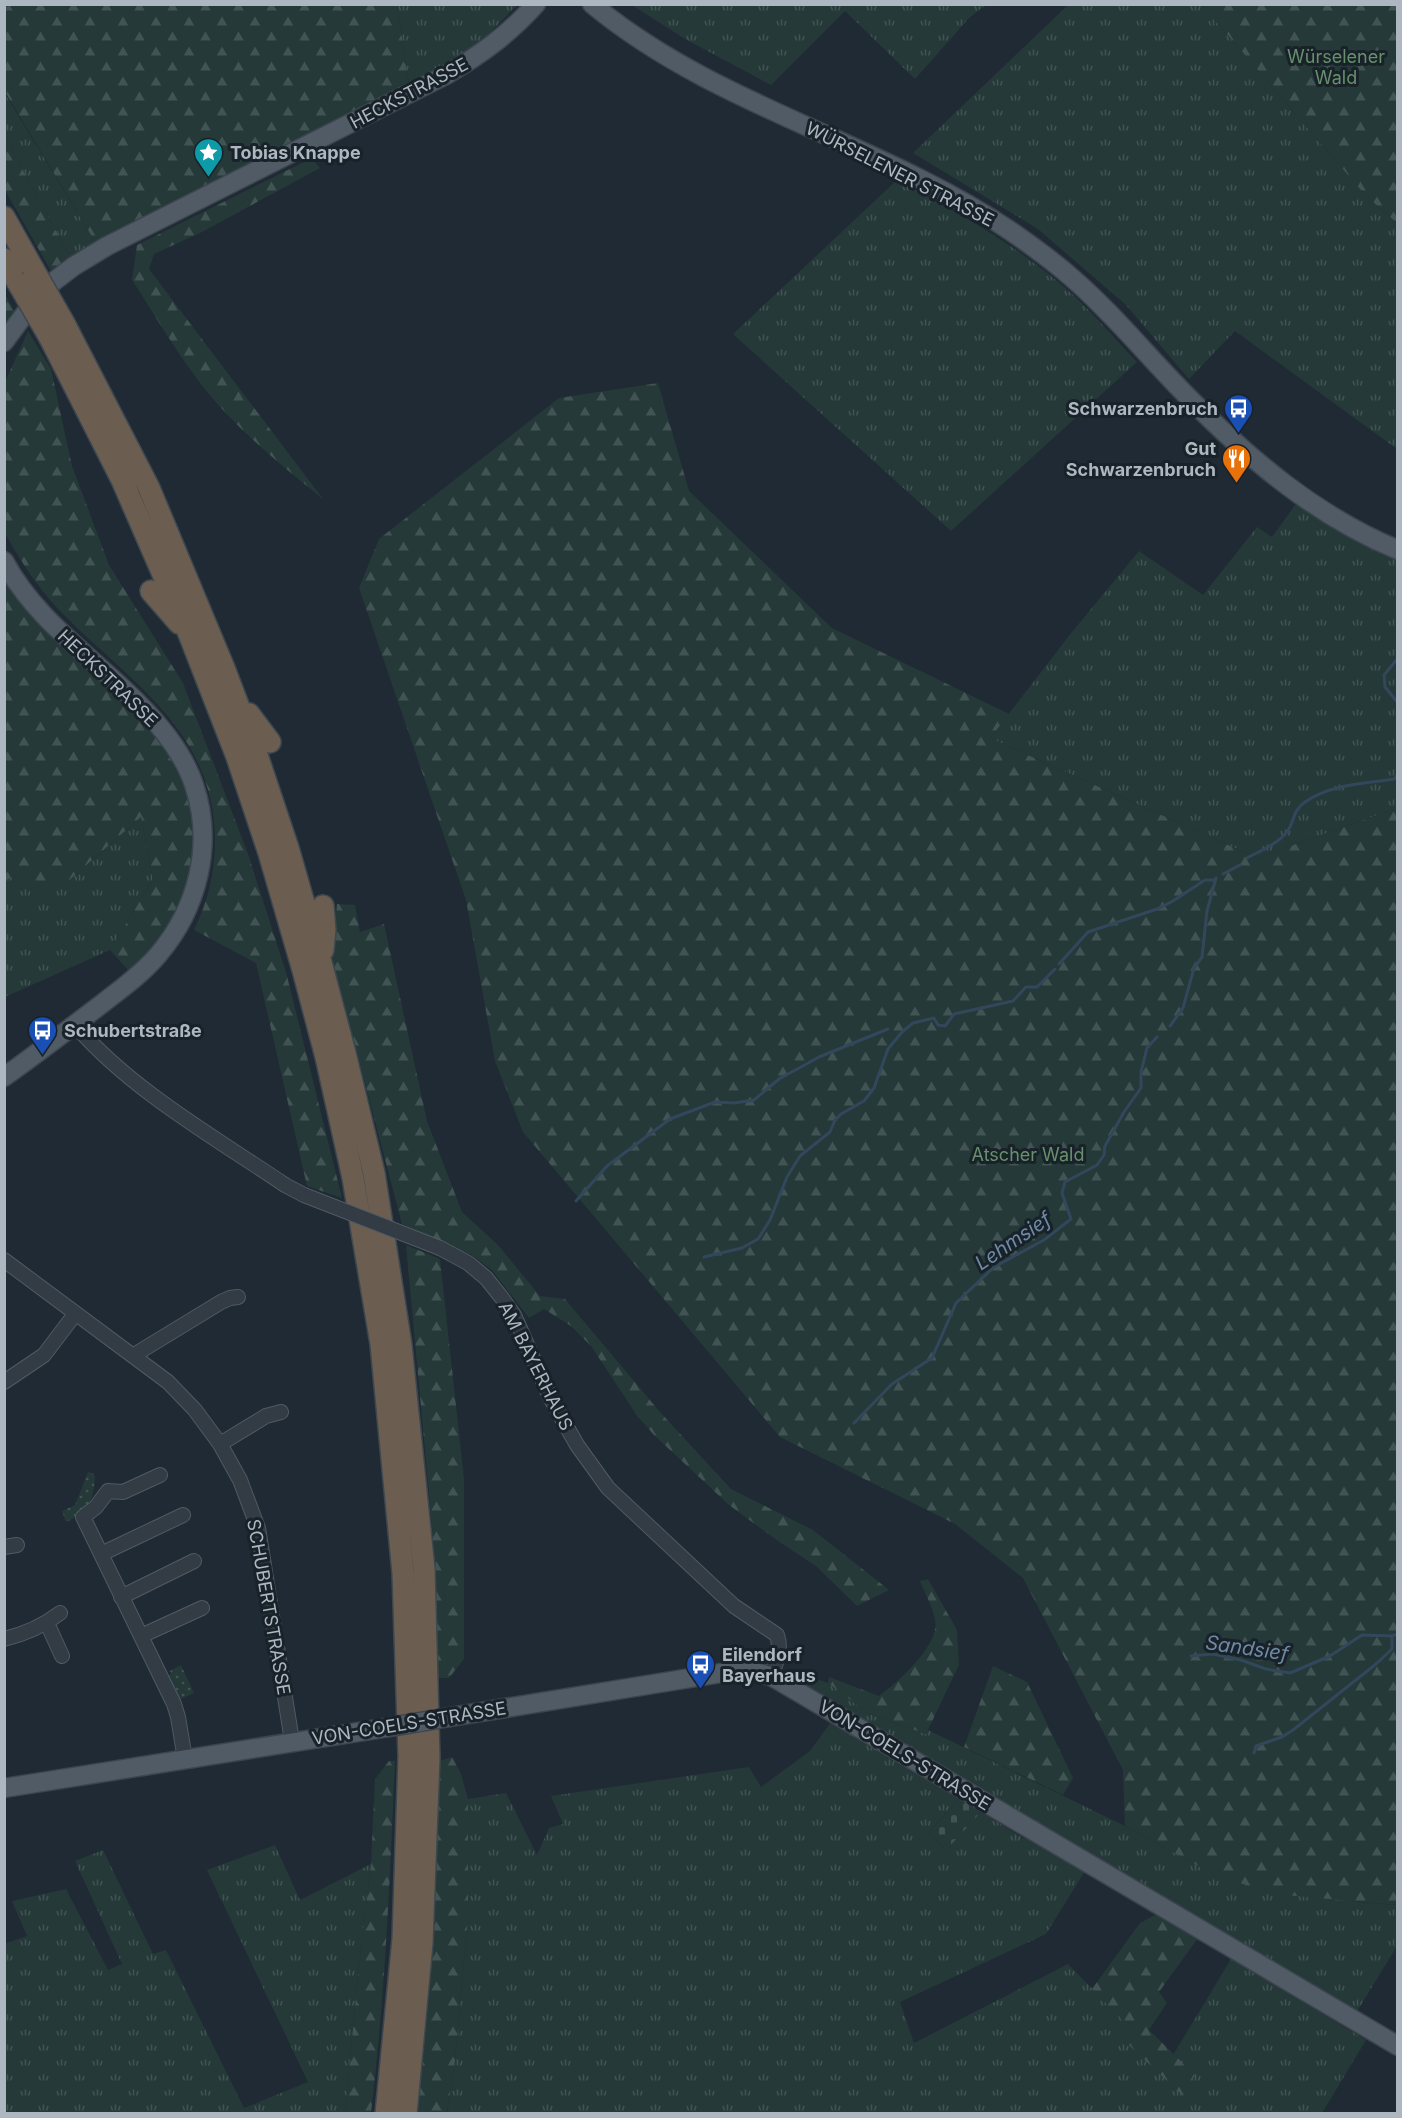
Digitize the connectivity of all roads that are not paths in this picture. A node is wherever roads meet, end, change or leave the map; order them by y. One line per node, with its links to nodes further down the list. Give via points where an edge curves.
1 (536, 4): 6 (main road, HECKSTRASSE, via 486,51 446,75 74,266 35,300)
2 (596, 8): 8 (main road, WÜRSELENER STRASSE, via 698,73 891,165 1013,233 1079,284 1250,456 1313,504)
3 (4, 217): 5 (highway, bridge, via 32,267)
4 (4, 259): 5 (highway, bridge)
5 (58, 340): 7 (highway); 11 (highway); 12 (highway, via 149,488)
6 (4, 342)
7 (80, 429)
8 (1398, 550)
9 (4, 561): 16 (main road, HECKSTRASSE, via 32,602 57,629 158,724 180,754 194,784 201,816 203,854 198,878 176,930 136,977)
10 (151, 591): 11 (highway)
11 (189, 634): 41 (highway, via 237,757 303,970 353,1178 381,1344 403,1573 408,1756 403,1940)
12 (234, 694): 13 (highway); 15 (highway, via 288,848)
13 (270, 742)
14 (323, 906): 15 (highway)
15 (322, 966): 42 (highway, via 374,1173 401,1345 424,1569 428,1781 422,1943)
16 (75, 1025): 17 (main road, HECKSTRASSE); 36 (street, AM BAYERHAUS, bridge, via 98,1049 174,1110 285,1185 440,1248 486,1278 514,1315 550,1397 577,1445 608,1488 734,1606 777,1635 779,1647)
17 (4, 1077)
18 (4, 1260): 20 (street, SCHUBERTSTRASSE)
19 (237, 1297): 21 (street, via 221,1302)
20 (75, 1314): 21 (street, SCHUBERTSTRASSE); 22 (street, via 44,1355)
21 (134, 1355): 24 (street, SCHUBERTSTRASSE, via 168,1382)
22 (4, 1382)
23 (281, 1412): 24 (street, via 266,1416)
24 (220, 1444): 37 (street, SCHUBERTSTRASSE, via 240,1480 258,1528)
25 (160, 1475): 27 (street, via 123,1492 108,1491 83,1517)
26 (183, 1515): 27 (street)
27 (101, 1554): 29 (street)
28 (194, 1561): 29 (street)
29 (121, 1596): 33 (street)
30 (202, 1608): 33 (street)
31 (60, 1613): 32 (street)
32 (47, 1623): 34 (street); 35 (street)
33 (141, 1636): 38 (street, via 174,1704)
34 (4, 1639)
35 (62, 1656)
36 (771, 1676): 37 (main road, VON-COELS-STRASSE, bridge, via 722,1672); 40 (main road, VON-COELS-STRASSE)
37 (292, 1741): 38 (main road, VON-COELS-STRASSE)
38 (185, 1759): 39 (main road, VON-COELS-STRASSE)
39 (4, 1788)
40 (1398, 2046)
41 (386, 2114)
42 (406, 2114)

